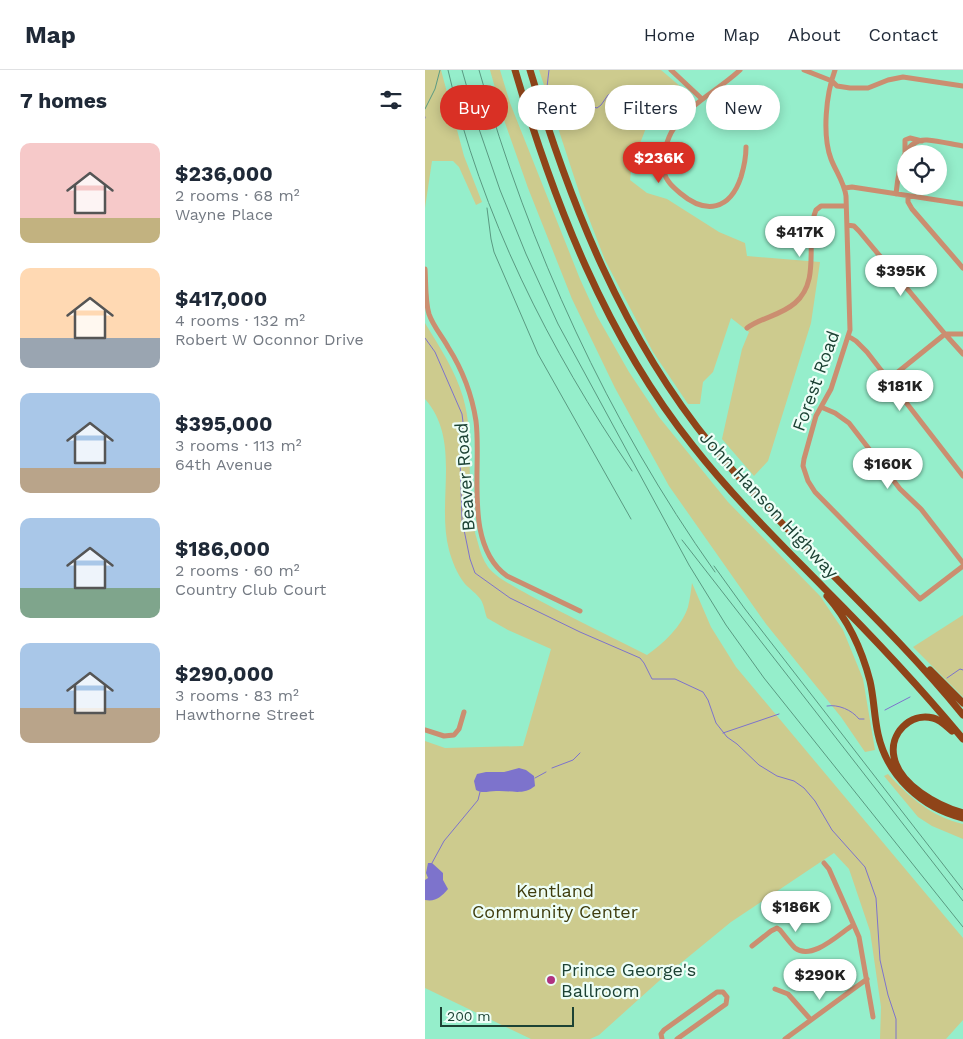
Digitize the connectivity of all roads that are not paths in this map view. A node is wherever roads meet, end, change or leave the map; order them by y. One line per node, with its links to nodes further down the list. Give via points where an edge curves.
1 (515, 70): 32 (highway, John Hanson Highway, via 568,224 631,355 665,409 705,460)
2 (530, 70): 35 (highway, John Hanson Highway, via 562,167 597,255 624,312 664,380 732,469)
3 (671, 70): 9 (street)
4 (740, 70): 9 (street)
5 (804, 70): 7 (street)
6 (835, 70): 7 (street, Forest Road)
7 (832, 80): 8 (street, via 837,86 861,90 898,78); 15 (street, Forest Road, via 826,140 831,160)
8 (963, 86)
9 (702, 99): 14 (street, via 672,132 663,164 669,181 697,205 721,204 737,189)
10 (922, 141): 11 (street, via 907,138); 12 (street); 13 (street)
11 (904, 145)
12 (916, 145)
13 (963, 146)
14 (746, 147)
15 (845, 188): 17 (street); 20 (street, Forest Road)
16 (897, 188): 17 (street)
17 (896, 194): 18 (street)
18 (908, 196): 19 (street); 22 (street, via 912,209)
19 (963, 204)
20 (846, 206): 21 (street, Forest Road); 24 (street, via 821,206 815,210 810,275 802,296 785,311)
21 (847, 225): 25 (street, via 859,231); 27 (street, Forest Road)
22 (963, 268)
23 (425, 269): 34 (street, Beaver Road, via 428,312 462,373 475,419 478,509 487,552 507,576)
24 (747, 328)
25 (945, 334): 26 (street); 28 (street); 29 (street)
26 (963, 334)
27 (848, 336): 29 (street, via 862,347); 30 (street, Forest Road, via 831,389)
28 (963, 354)
29 (888, 380): 31 (street)
30 (821, 407): 33 (street, via 835,412 849,423); 33 (street, Forest Road, via 803,459 808,481 815,492 920,599)
31 (963, 476)
32 (800, 563): 40 (highway, John Hanson Highway, via 927,695); 42 (highway, via 839,611 857,643 872,689 879,739 892,768 921,799)
33 (963, 564)
34 (580, 611)
35 (897, 641): 36 (highway, via 915,654); 38 (highway, John Hanson Highway)
36 (963, 704)
37 (464, 712): 39 (street, via 454,735 444,736)
38 (963, 715)
39 (425, 730)
40 (963, 740): 41 (highway, via 941,722 924,717 904,725 893,749 898,767 918,790 938,804)
41 (963, 813)
42 (963, 818)
43 (824, 863): 44 (street)
44 (853, 925): 45 (street, via 813,951 800,951 777,928); 46 (street, via 859,937)
45 (752, 946)
46 (867, 979): 48 (street); 49 (street)
47 (775, 988): 49 (street, via 788,994)
48 (873, 1017)
49 (811, 1020): 52 (street)
50 (662, 1039): 51 (street, via 664,1030 717,992 723,992 727,997 726,1004)
51 (677, 1039)
52 (785, 1039)

